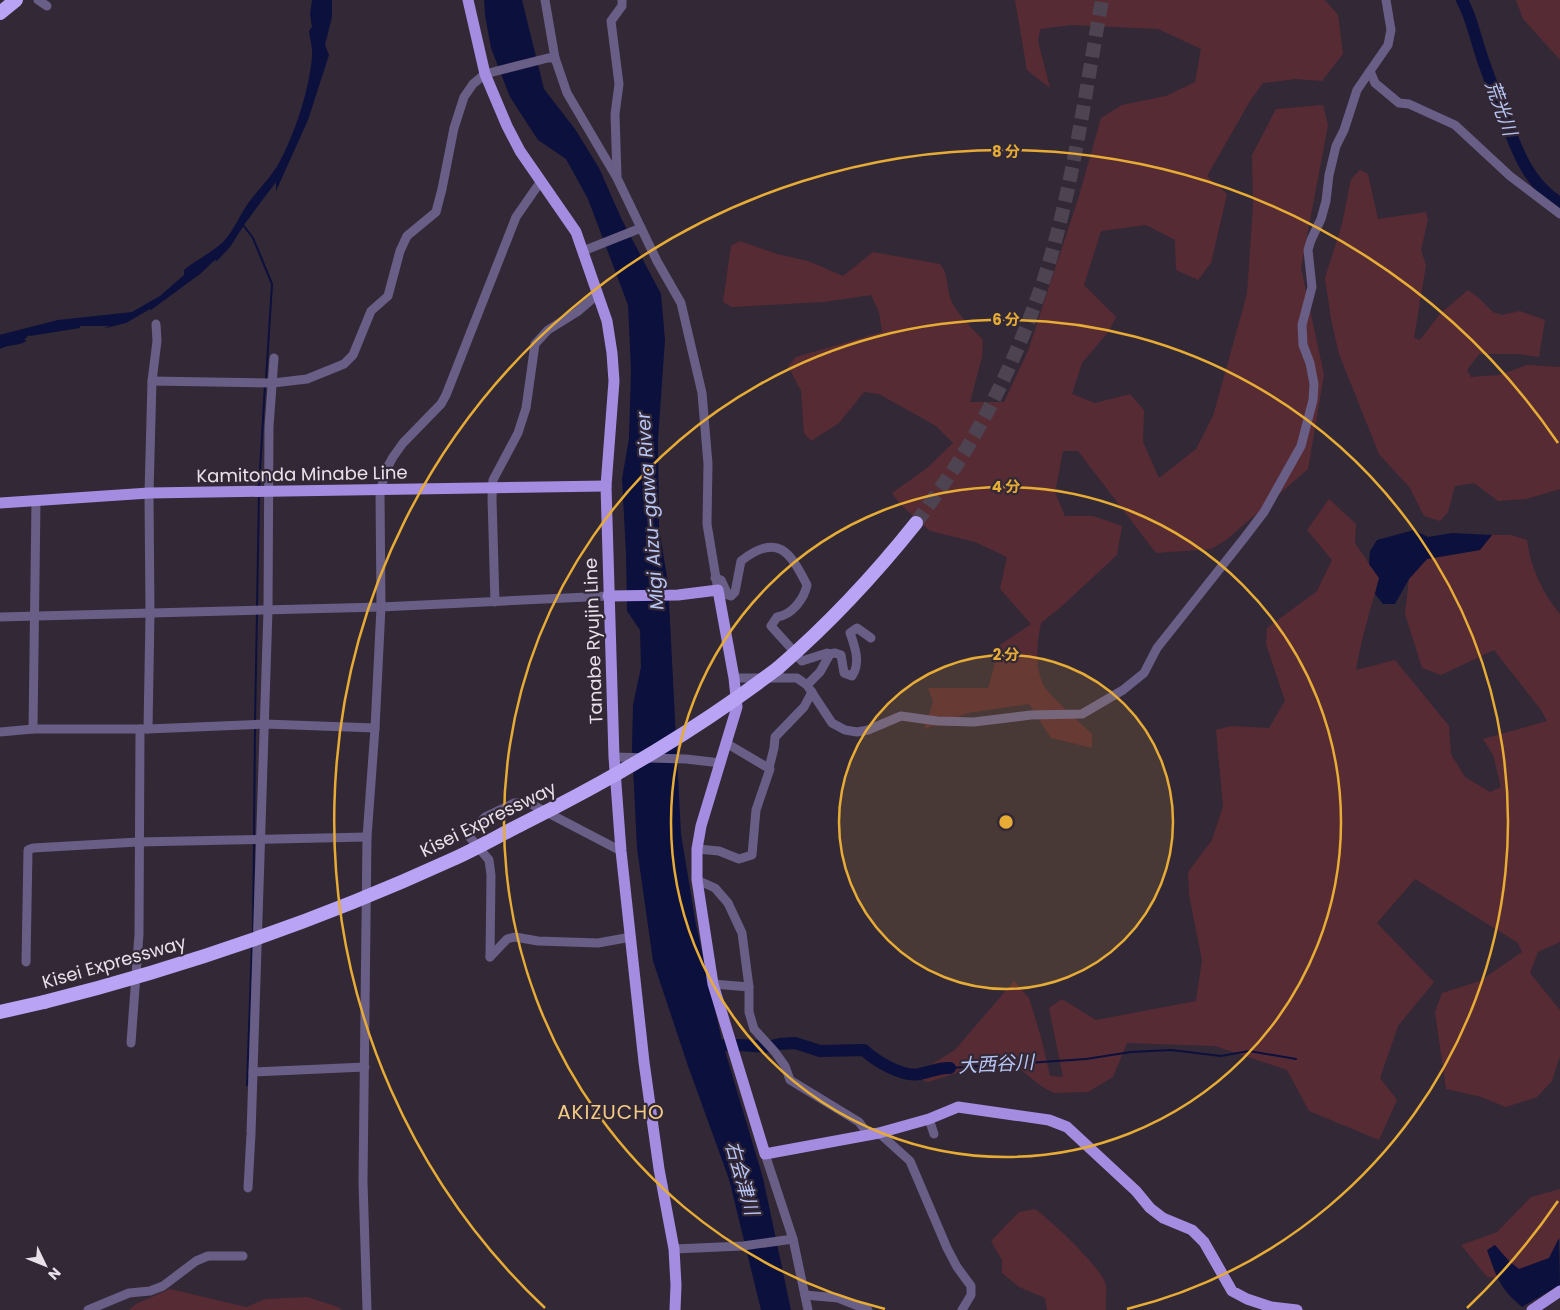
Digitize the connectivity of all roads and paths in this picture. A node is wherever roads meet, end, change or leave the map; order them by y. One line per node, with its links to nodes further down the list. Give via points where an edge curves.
1 (16, 0): 8 (highway)
2 (38, 0): 7 (street)
3 (468, 0): 11 (main road, Tanabe Ryujin Line)
4 (544, 0): 9 (street)
5 (622, 0): 12 (street, via 622,6 611,21 619,84 616,114)
6 (1386, 0): 10 (street, via 1391,30 1388,45)
7 (47, 6)
8 (0, 13)
9 (552, 58): 11 (street); 12 (street, via 567,93)
10 (1370, 71): 14 (street, via 1375,83 1399,103 1409,104 1455,125 1510,176); 44 (street, via 1357,90 1336,146 1326,201 1308,250 1312,287 1302,325 1303,345 1314,381 1313,400 1301,446 1264,512 1157,648 1144,673 1123,690 1082,714 1031,715 974,722 901,716 857,732 832,723)
11 (488, 74): 13 (main road, Tanabe Ryujin Line, via 512,135); 21 (street, via 473,84 464,97 436,212 408,236 400,251 388,296 371,312 353,355 344,364 307,379)
12 (618, 178): 15 (street)
13 (540, 181): 16 (main road, Tanabe Ryujin Line); 24 (street, via 516,217 446,395 393,457)
14 (1560, 214)
15 (639, 228): 16 (street); 30 (street, via 680,303 702,393 708,464 707,524)
16 (585, 250): 17 (main road, Tanabe Ryujin Line)
17 (598, 294): 22 (main road, Tanabe Ryujin Line, via 607,321 614,381); 23 (street, via 548,330 536,344 526,408 518,433 493,480)
18 (156, 324): 20 (street, via 158,341)
19 (274, 358): 21 (street)
20 (152, 381): 21 (street); 26 (street)
21 (273, 383): 25 (street)
22 (606, 486): 23 (main road, Kamitonda Minabe Line); 32 (main road, Tanabe Ryujin Line)
23 (493, 488): 24 (main road, Kamitonda Minabe Line); 33 (street)
24 (380, 491): 25 (main road, Kamitonda Minabe Line); 34 (street)
25 (268, 492): 26 (main road, Kamitonda Minabe Line); 35 (street)
26 (149, 493): 27 (main road, Kamitonda Minabe Line); 36 (street)
27 (36, 501): 28 (main road, Kamitonda Minabe Line); 37 (street)
28 (0, 503)
29 (916, 523): 64 (highway, Kisei Expressway, bridge, via 854,596 778,668 708,718 627,769 453,859 332,911 130,979)
30 (715, 578): 31 (street); 40 (street, via 721,580 731,596 735,592 741,561 750,554 770,548 780,549 791,556 807,585 800,602 771,626)
31 (718, 590): 32 (main road, via 678,595); 43 (main road)
32 (612, 596): 33 (street); 51 (main road, Tanabe Ryujin Line)
33 (495, 602): 34 (street)
34 (381, 606): 35 (street); 46 (street)
35 (268, 610): 36 (street); 45 (street)
36 (150, 614): 37 (street); 48 (street)
37 (34, 616): 38 (street); 47 (street)
38 (0, 617)
39 (871, 638): 41 (street, via 857,628 850,633 856,653 856,670 852,676 844,673 841,655)
40 (790, 648)
41 (830, 654): 42 (street, via 802,661); 44 (street)
42 (800, 658)
43 (734, 678): 44 (street, via 797,678); 50 (main road, via 737,707)
44 (810, 688): 53 (street, via 804,707 775,737)
45 (265, 724): 46 (street); 48 (street); 55 (street)
46 (375, 728): 54 (street)
47 (33, 729): 48 (street); 49 (street)
48 (144, 729): 56 (street)
49 (0, 732)
50 (726, 743): 52 (main road); 53 (street)
51 (614, 757): 52 (street, bridge); 58 (main road, Tanabe Ryujin Line)
52 (720, 763): 57 (main road)
53 (769, 768): 57 (street, via 756,810 752,855 739,859 719,851)
54 (367, 837): 55 (street); 66 (street)
55 (261, 840): 56 (street); 67 (street)
56 (138, 842): 61 (street, via 28,850); 65 (street, via 139,934)
57 (697, 849): 59 (main road)
58 (621, 852): 60 (main road, Tanabe Ryujin Line); 60 (street, via 530,803 514,802 485,817 468,835 489,860 490,957 507,939 515,937 598,943)
59 (697, 880): 62 (main road); 63 (street, via 715,888 728,903 742,933)
60 (631, 937): 74 (main road, Tanabe Ryujin Line, via 644,1062)
61 (26, 962)
62 (712, 984): 63 (street); 71 (main road)
63 (749, 987): 69 (street, via 749,1012 754,1029 775,1052 790,1080)
64 (0, 1012)
65 (131, 1043)
66 (365, 1067): 67 (street); 79 (street, via 363,1182)
67 (253, 1072): 72 (street)
68 (929, 1119): 69 (main road); 70 (street); 84 (main road, via 958,1107 1049,1120 1067,1126 1150,1208 1163,1218 1192,1230 1204,1242 1232,1291 1271,1307)
69 (874, 1134): 71 (main road); 83 (street, via 910,1161 947,1248 971,1286 971,1295)
70 (934, 1134)
71 (765, 1154): 73 (street)
72 (248, 1188)
73 (793, 1239): 74 (street, via 743,1246); 77 (street)
74 (674, 1249): 80 (main road, Tanabe Ryujin Line)
75 (243, 1256): 78 (street, via 208,1256 163,1286 129,1293)
76 (1560, 1291): 85 (main road)
77 (805, 1295): 81 (street); 82 (street, via 838,1298)
78 (88, 1310)
79 (367, 1310)
80 (674, 1310)
81 (808, 1310)
82 (868, 1310)
83 (962, 1310)
84 (1297, 1310)
85 (1532, 1310)

